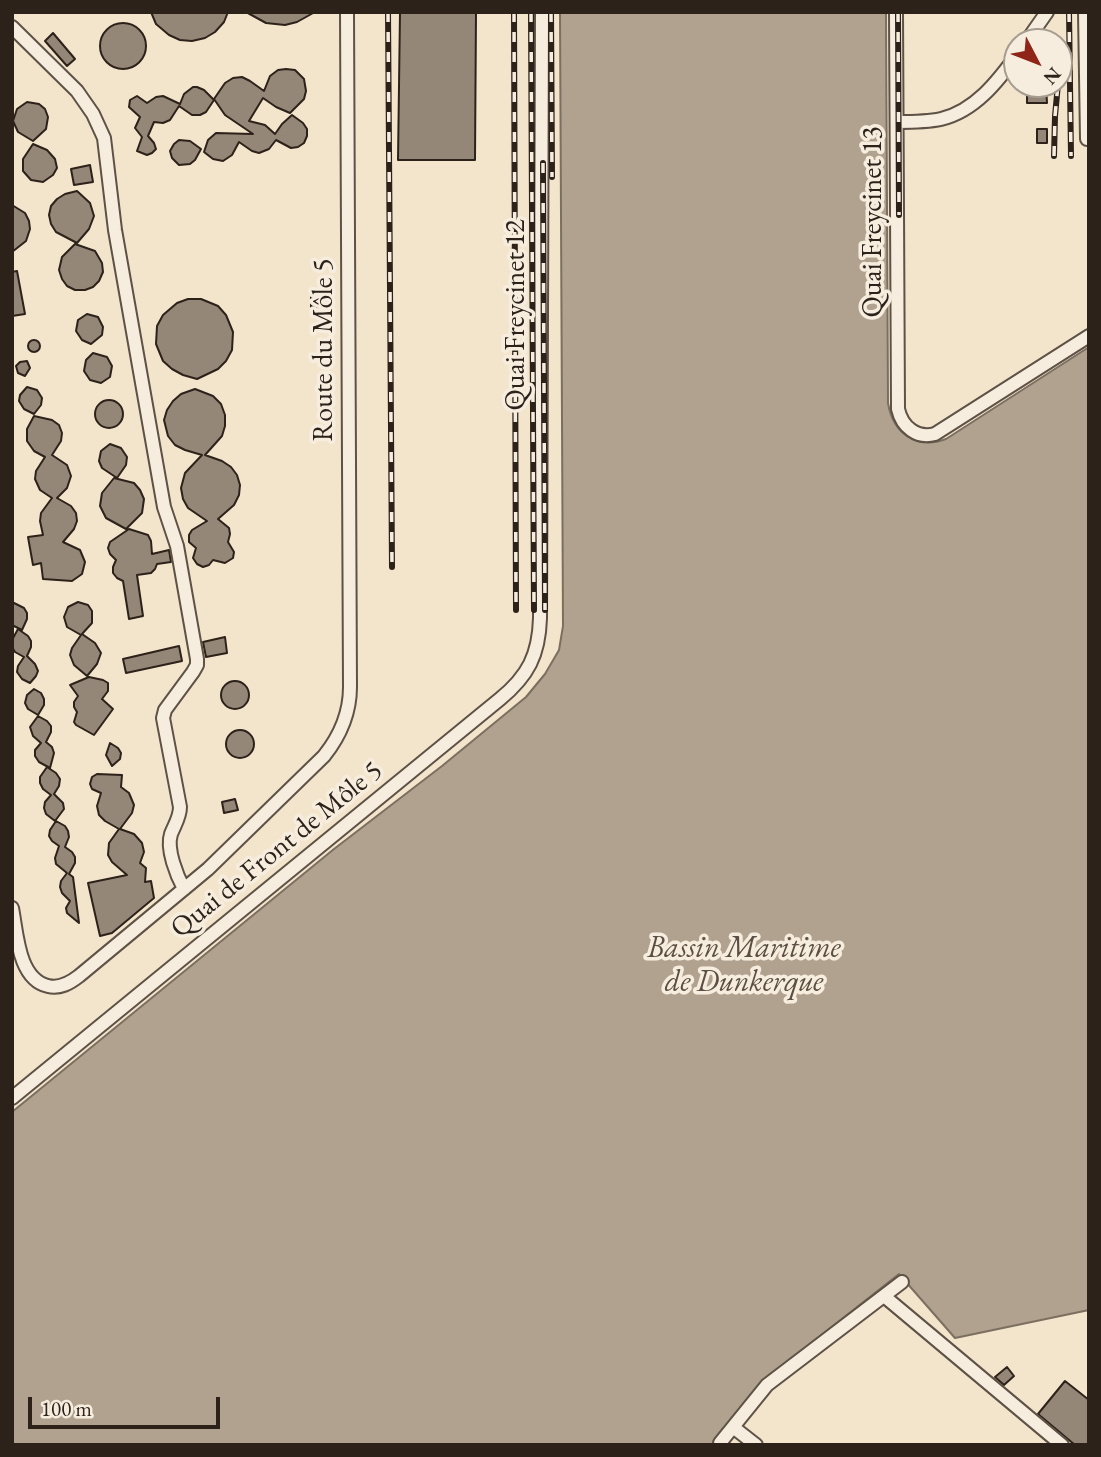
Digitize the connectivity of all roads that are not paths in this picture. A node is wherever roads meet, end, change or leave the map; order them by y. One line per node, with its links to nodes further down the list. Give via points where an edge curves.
1 (347, 12): 13 (street, Route du Môle 5, via 349,702 344,723 324,756)
2 (542, 12): 12 (street, Quai Freycinet 12)
3 (896, 12): 9 (street, Quai Freycinet 13)
4 (1047, 12): 7 (street)
5 (1085, 12): 10 (street)
6 (12, 27): 13 (street, via 77,90 104,138 115,230 161,494 177,546 197,659 163,718 180,807 170,845)
7 (1036, 28)
8 (1003, 72): 9 (street, via 960,112 942,119)
9 (897, 122): 11 (street, Quai Freycinet 13, via 898,409 908,428 921,435 935,434)
10 (1087, 139)
11 (1089, 336)
12 (540, 618): 15 (street, Quai de Front de Môle 5, via 534,657 515,687)
13 (184, 889): 14 (street, Route du Môle 5, via 63,985 48,986 26,970)
14 (12, 908)
15 (12, 1098)
16 (902, 1282): 17 (street)
17 (884, 1296): 18 (street, via 767,1385); 21 (street)
18 (733, 1427): 19 (street); 20 (street)
19 (720, 1443)
20 (756, 1445)
21 (1062, 1445)

